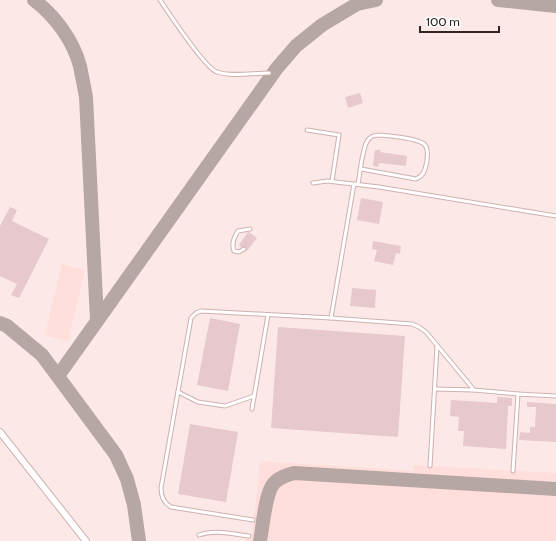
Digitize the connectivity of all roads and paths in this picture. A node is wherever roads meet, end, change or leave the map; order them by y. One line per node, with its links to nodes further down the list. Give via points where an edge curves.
1 (160, 0): 2 (lane, via 214,72)
2 (269, 73)
3 (307, 130): 5 (lane, via 339,135)
4 (361, 169): 4 (lane, via 365,146 374,136 420,142 426,146 428,152 425,172 416,179); 7 (lane)
5 (332, 181): 6 (lane); 7 (lane)
6 (313, 183)
7 (356, 184): 8 (lane); 12 (lane)
8 (556, 216)
9 (250, 229): 10 (lane, via 238,231 233,241 234,251)
10 (244, 249)
11 (268, 315): 12 (lane); 16 (lane, via 207,311 196,313 191,318); 18 (lane)
12 (331, 318): 13 (lane, via 412,324 426,332)
13 (437, 346): 14 (lane); 15 (lane)
14 (435, 389): 15 (lane); 22 (lane)
15 (474, 390): 17 (lane)
16 (178, 392): 18 (lane, via 198,402 225,406); 24 (lane, via 161,488 167,504 171,507)
17 (518, 394): 19 (lane); 23 (lane)
18 (254, 396): 20 (lane)
19 (556, 396)
20 (252, 409)
21 (0, 432): 27 (street)
22 (430, 466)
23 (513, 470)
24 (254, 520)
25 (199, 535): 26 (lane, via 215,531)
26 (249, 536)
27 (86, 541)

